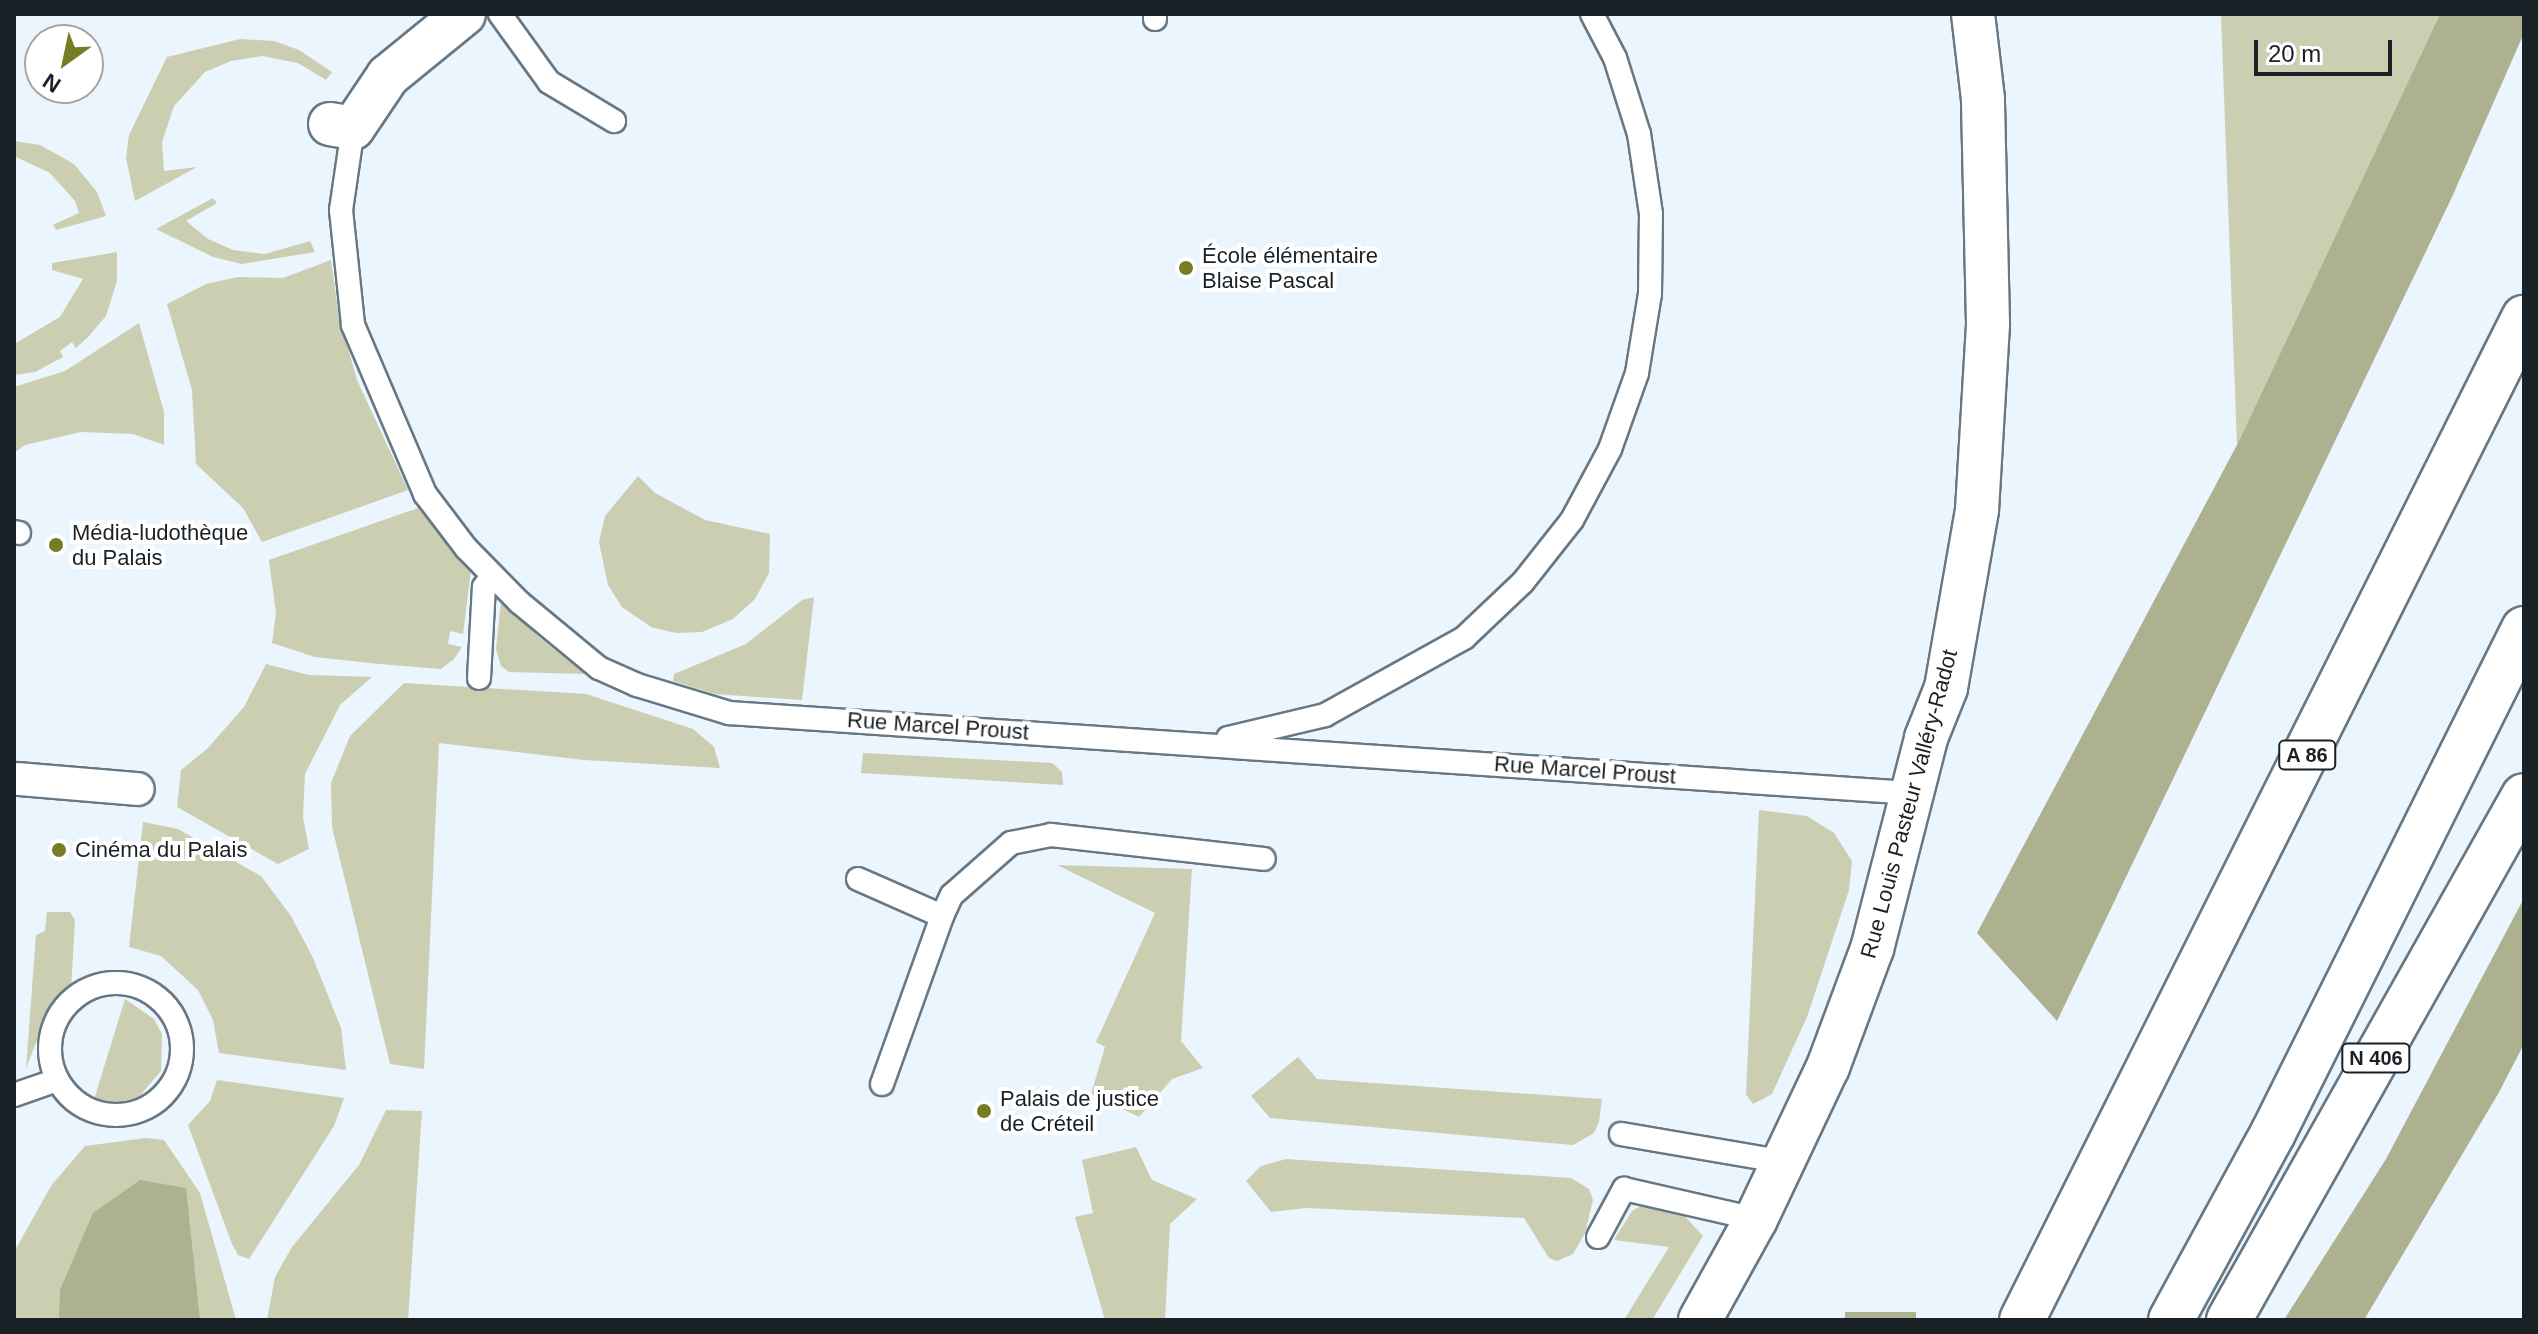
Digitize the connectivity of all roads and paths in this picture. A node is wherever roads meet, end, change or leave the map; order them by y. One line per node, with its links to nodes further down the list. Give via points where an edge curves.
1 (464, 14): 6 (street, via 388,76)
2 (500, 14): 5 (lane, via 549,82)
3 (1592, 14): 11 (lane, via 1615,58 1639,134 1651,214 1650,294 1637,373 1610,449 1572,520 1523,582 1464,638 1387,684 1325,715 1247,736)
4 (1973, 14): 14 (street, Rue Louis Pasteur Valléry-Radot, via 1983,99 1988,323 1977,510 1946,688)
5 (614, 121)
6 (342, 126): 8 (lane, Rue Marcel Proust, via 341,210 353,325 425,494)
7 (2524, 318): 27 (highway, A 86)
8 (492, 576): 10 (lane, via 484,587); 11 (lane, Rue Marcel Proust, via 599,668 729,713)
9 (2524, 629): 28 (highway, via 2273,1133)
10 (479, 678)
11 (1175, 744): 14 (lane, Rue Marcel Proust)
12 (18, 779): 13 (street)
13 (138, 789)
14 (1913, 793): 23 (street, Rue Louis Pasteur Valléry-Radot, via 1872,949 1828,1067)
15 (2524, 796): 29 (highway, N 406)
16 (1264, 859): 18 (lane, via 1051,835 1011,843 952,895)
17 (858, 879): 18 (lane)
18 (942, 916): 20 (lane)
19 (57, 1080): 19 (lane, via 69,1096 102,1115 140,1112 157,1102 178,1075 182,1040 177,1022 152,993 114,983 93,987 73,999 51,1036); 21 (lane)
20 (882, 1084)
21 (14, 1095)
22 (1621, 1134): 23 (lane)
23 (1784, 1162): 24 (street, Rue Louis Pasteur Valléry-Radot)
24 (1756, 1219): 25 (lane, via 1624,1189); 26 (street, Rue Louis Pasteur Valléry-Radot)
25 (1598, 1237)
26 (1700, 1320)
27 (2022, 1320)
28 (2171, 1320)
29 (2229, 1320)

